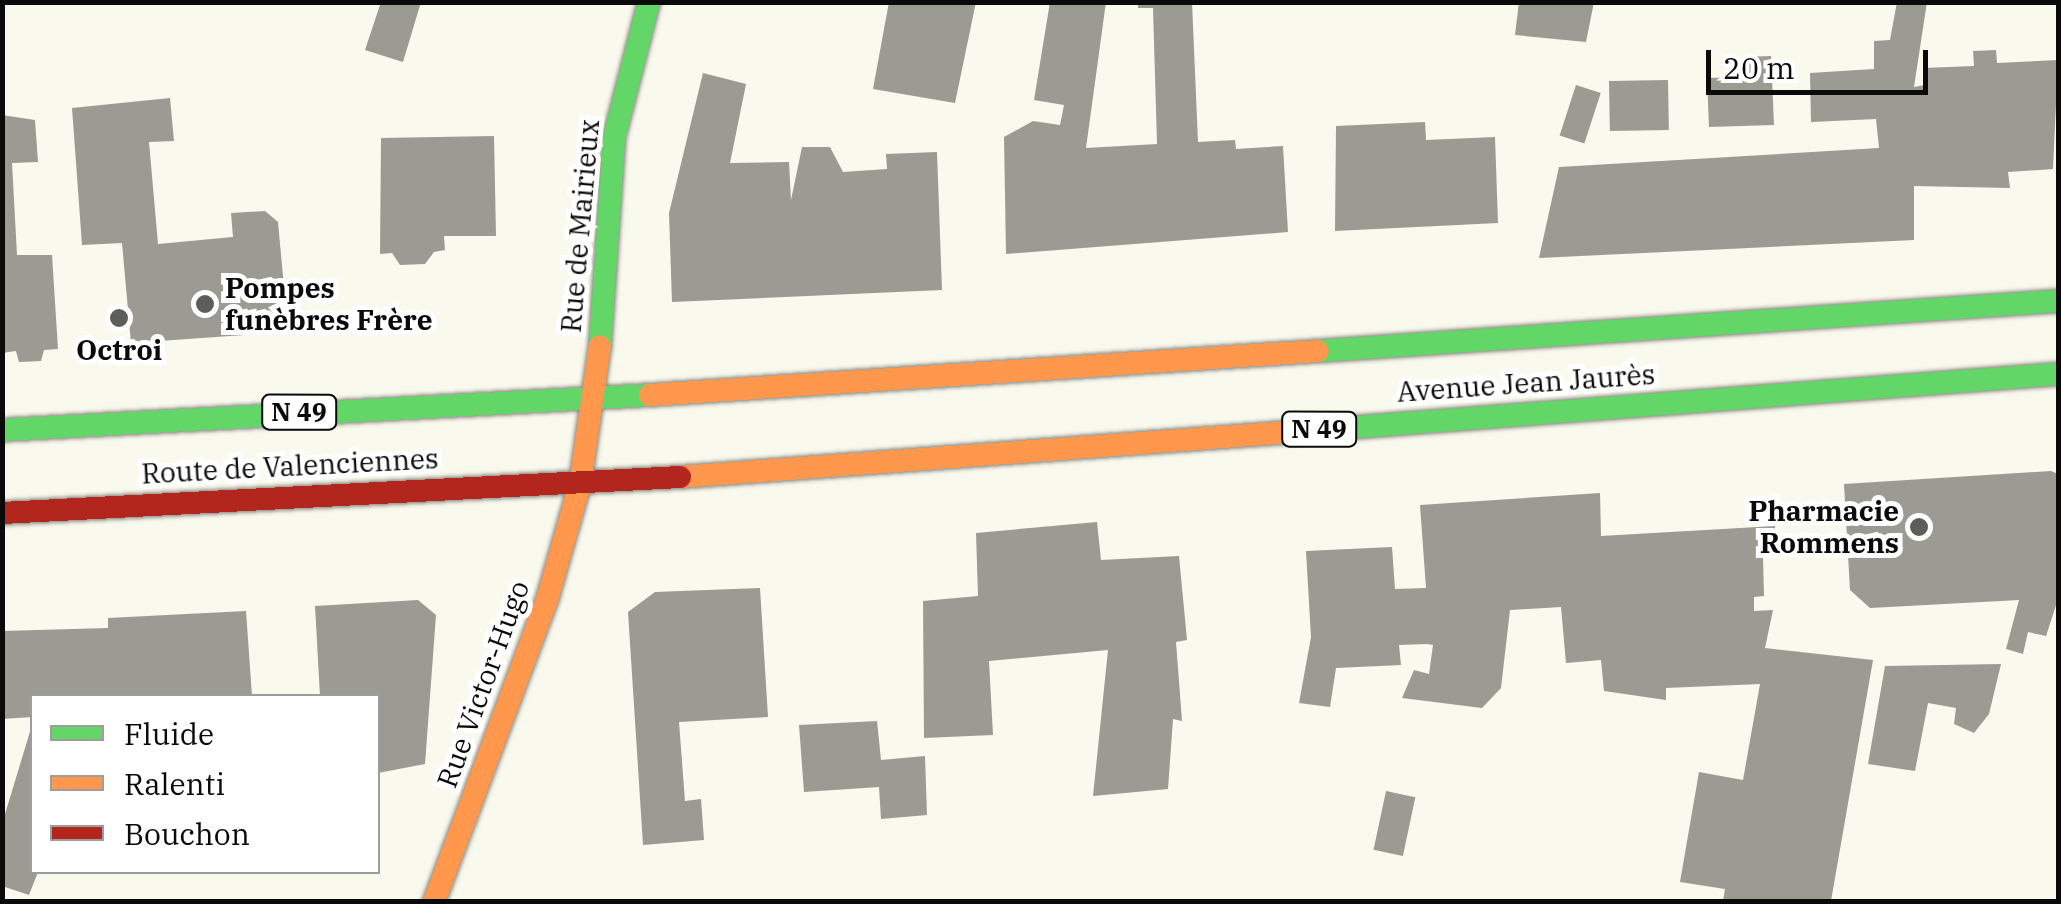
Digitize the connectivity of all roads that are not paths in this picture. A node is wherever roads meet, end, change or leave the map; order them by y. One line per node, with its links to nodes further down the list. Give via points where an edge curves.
1 (649, 2): 5 (main road, Rue de Mairieux, via 614,138)
2 (2058, 300): 4 (main road, Avenue Jean Jaurès / N 49)
3 (2058, 374): 7 (main road, Avenue Jean Jaurès / N 49)
4 (956, 376): 5 (main road, Avenue Jean Jaurès / N 49); 7 (main road)
5 (596, 398): 6 (main road, Route de Valenciennes / N 49); 8 (main road, Rue de Mairieux)
6 (2, 430)
7 (961, 457): 8 (main road, Avenue Jean Jaurès / N 49)
8 (580, 484): 9 (main road, Route de Valenciennes / N 49); 10 (main road, Rue Victor-Hugo, via 547,600)
9 (2, 513)
10 (434, 902)

